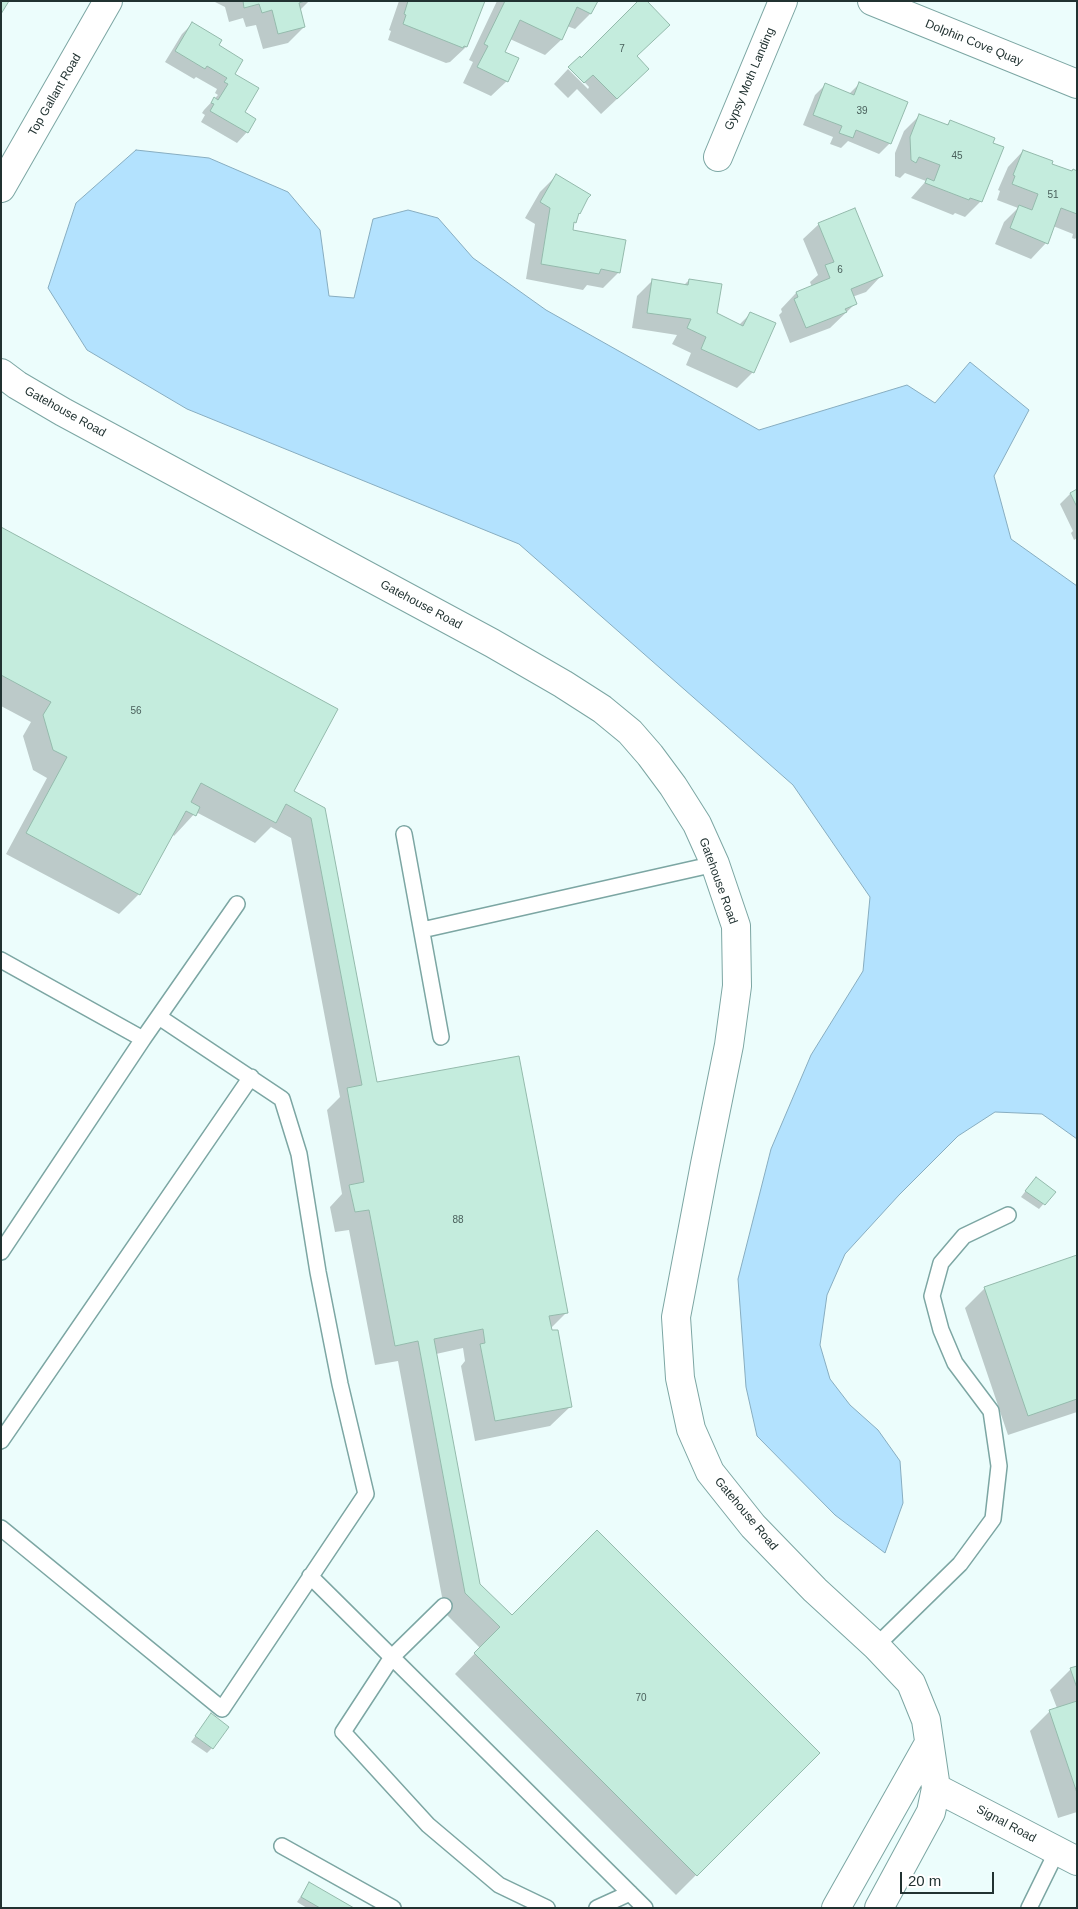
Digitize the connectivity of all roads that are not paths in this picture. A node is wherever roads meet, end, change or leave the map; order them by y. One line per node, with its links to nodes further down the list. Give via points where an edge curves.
1 (108, 1): 6 (street, Top Gallant Road)
2 (783, 1): 5 (street, Gypsy Moth Landing)
3 (872, 1): 4 (street, Dolphin Cove Quay)
4 (1077, 84)
5 (718, 157)
6 (1, 188)
7 (1, 373): 9 (street, Gatehouse Road, via 63,412 492,643 602,709 630,732 656,763 697,824)
8 (404, 834): 11 (lane)
9 (715, 864): 11 (lane); 23 (street, Gatehouse Road, via 736,926 737,986 729,1045 676,1317 680,1378 691,1429 710,1472 753,1526 815,1590)
10 (237, 904): 13 (lane)
11 (422, 930): 14 (lane)
12 (1, 960): 15 (lane)
13 (158, 1017): 15 (lane); 16 (lane)
14 (441, 1037)
15 (143, 1039): 18 (lane)
16 (251, 1077): 19 (lane); 21 (lane, via 282,1099 299,1154 338,1374 366,1494)
17 (1008, 1214): 23 (lane, via 964,1236 941,1263 932,1296 941,1330 955,1363 991,1411 999,1466 993,1519 960,1564)
18 (1, 1252)
19 (1, 1441)
20 (1, 1528): 21 (lane, via 222,1709)
21 (310, 1576): 24 (lane)
22 (444, 1606): 24 (lane)
23 (876, 1646): 25 (street, Gatehouse Road, via 911,1684 926,1720)
24 (392, 1657): 29 (lane); 31 (lane, via 342,1732 435,1831 499,1885)
25 (929, 1744): 26 (street, Gatehouse Road); 34 (street)
26 (936, 1788): 28 (street, Signal Road); 35 (street, Gatehouse Road, via 925,1825)
27 (282, 1846): 30 (lane)
28 (1067, 1856): 36 (lane)
29 (630, 1893): 32 (lane); 33 (lane)
30 (393, 1908)
31 (547, 1908)
32 (597, 1908)
33 (645, 1908)
34 (836, 1908)
35 (879, 1908)
36 (1029, 1908)

